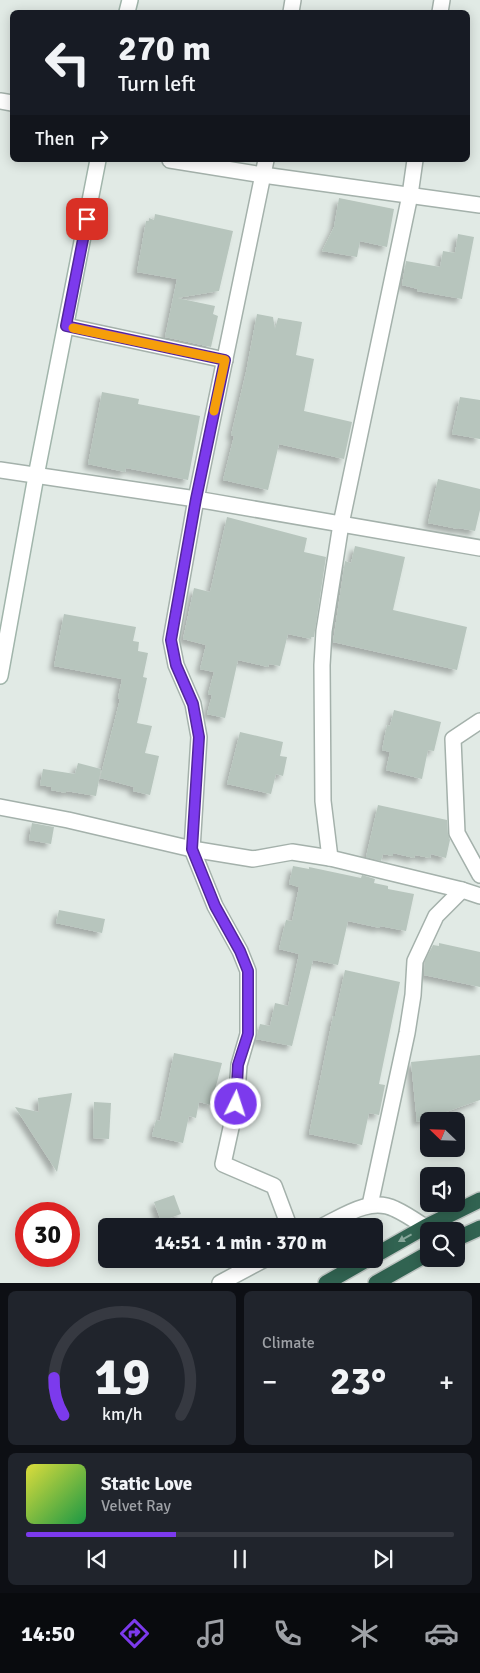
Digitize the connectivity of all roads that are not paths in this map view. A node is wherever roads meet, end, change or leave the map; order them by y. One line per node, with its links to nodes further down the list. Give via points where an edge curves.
1 (98, 162): 8 (street)
2 (182, 162): 5 (street)
3 (266, 162): 5 (street)
4 (416, 162): 6 (street)
5 (263, 175): 6 (street); 9 (street)
6 (410, 195): 7 (street); 13 (street)
7 (480, 205)
8 (66, 326): 9 (street); 11 (street)
9 (225, 360): 12 (street)
10 (0, 470): 11 (street)
11 (36, 476): 12 (street); 15 (street)
12 (196, 499): 13 (street); 18 (street, via 171,640 176,665 193,704 199,737)
13 (341, 524): 14 (street); 19 (street, via 324,631 322,665 323,801)
14 (480, 548)
15 (0, 676)
16 (480, 721): 20 (street, via 453,739 457,833)
17 (0, 807): 18 (street)
18 (192, 849): 19 (street, via 253,859 292,852); 25 (street, via 215,906 248,971 248,1034 238,1065 236,1104 223,1164 274,1186)
19 (330, 858): 21 (street)
20 (480, 875)
21 (462, 890): 22 (street); 24 (street, via 436,916 415,961 407,1033)
22 (480, 896)
23 (480, 1200): 27 (highway)
24 (370, 1205): 26 (street); 28 (street, via 395,1208)
25 (286, 1218)
26 (341, 1218)
27 (435, 1222)
28 (420, 1224)
29 (480, 1228): 31 (highway)
30 (420, 1230): 32 (highway, one-way to 32)
31 (465, 1235)
32 (383, 1251)
33 (420, 1258): 38 (highway)
34 (248, 1268): 36 (street)
35 (352, 1268): 37 (highway)
36 (220, 1283)
37 (326, 1283)
38 (376, 1283)

